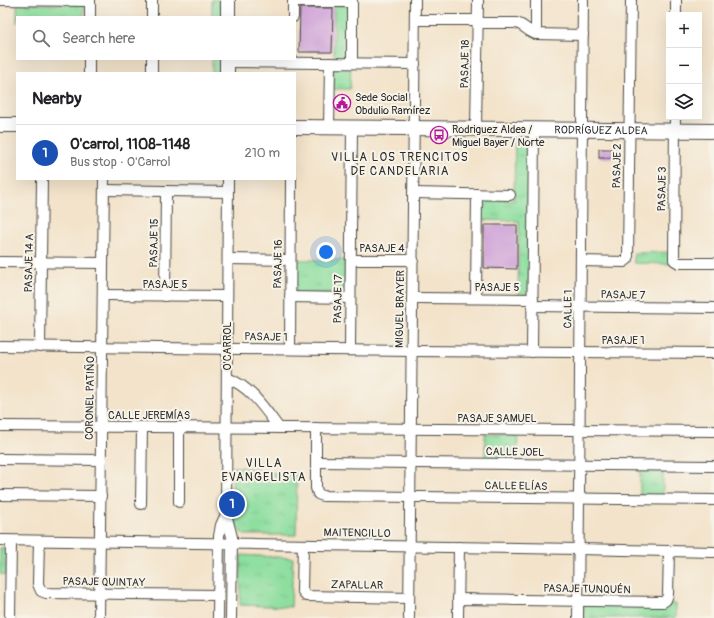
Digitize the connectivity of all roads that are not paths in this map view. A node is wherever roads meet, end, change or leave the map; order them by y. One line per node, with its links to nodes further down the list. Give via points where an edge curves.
1 (0, 0): 2 (street)
2 (90, 0): 14 (street)
3 (152, 0): 15 (street)
4 (228, 0): 16 (main road)
5 (415, 0): 18 (street, MIGUEL BRAYER)
6 (478, 0): 19 (street, PASAJE 18)
7 (536, 0): 20 (street)
8 (583, 0): 21 (street, CALLE 1)
9 (631, 0): 41 (street, PASAJE 2)
10 (676, 0): 13 (street)
11 (293, 1): 12 (street); 17 (street)
12 (352, 1): 26 (street)
13 (676, 12)
14 (90, 16)
15 (152, 16)
16 (228, 16)
17 (293, 16)
18 (415, 20): 19 (street); 27 (street, MIGUEL BRAYER)
19 (478, 22): 20 (street, via 518,23); 38 (street, PASAJE 18)
20 (536, 34): 21 (street)
21 (583, 35): 40 (street, CALLE 1)
22 (89, 60): 29 (street)
23 (152, 60): 30 (street)
24 (292, 61): 25 (street); 28 (street)
25 (330, 63): 26 (street); 35 (street)
26 (352, 63): 27 (street)
27 (414, 64): 37 (street, MIGUEL BRAYER)
28 (227, 65)
29 (89, 72)
30 (152, 72)
31 (675, 124): 41 (main road, RODRÍGUEZ ALDEA); 42 (main road, RODRÍGUEZ ALDEA); 61 (street, PASAJE 3, via 674,258 679,262)
32 (0, 125): 33 (main road)
33 (16, 125)
34 (296, 127): 35 (main road, RODRÍGUEZ ALDEA)
35 (330, 128): 36 (main road, RODRÍGUEZ ALDEA)
36 (352, 128): 37 (main road, RODRÍGUEZ ALDEA); 55 (street, PASAJE 17)
37 (414, 128): 38 (main road, RODRÍGUEZ ALDEA); 50 (street, MIGUEL BRAYER)
38 (476, 129): 39 (main road, RODRÍGUEZ ALDEA)
39 (534, 129): 40 (main road, RODRÍGUEZ ALDEA); 69 (street)
40 (582, 130): 41 (main road, RODRÍGUEZ ALDEA); 59 (street, CALLE 1)
41 (630, 130): 59 (street, PASAJE 2, via 628,258 624,262)
42 (714, 131)
43 (42, 180): 58 (street, PASAJE 14 A)
44 (104, 180): 47 (street, CORONEL PATIÑO)
45 (228, 180): 49 (street, O'CARROL)
46 (291, 180): 54 (street, PASAJE 16)
47 (104, 190): 48 (street); 60 (street, CORONEL PATIÑO)
48 (166, 191): 49 (street); 63 (street, PASAJE 15)
49 (228, 192): 53 (street, O'CARROL)
50 (413, 193): 51 (street); 56 (street, MIGUEL BRAYER)
51 (477, 194): 52 (street); 68 (street)
52 (510, 195)
53 (228, 259): 54 (street); 64 (street, O'CARROL)
54 (290, 260): 65 (street, PASAJE 16)
55 (351, 260): 56 (street, PASAJE 4); 66 (street, PASAJE 17)
56 (413, 260): 67 (street, MIGUEL BRAYER)
57 (0, 262): 58 (street)
58 (41, 262): 60 (street); 73 (street, PASAJE 14 A)
59 (581, 262): 70 (street, CALLE 1)
60 (103, 263): 62 (street, CORONEL PATIÑO)
61 (714, 263)
62 (103, 295): 63 (street, PASAJE 5); 74 (street, CORONEL PATIÑO)
63 (165, 296): 64 (street, PASAJE 5)
64 (227, 296): 75 (street, O'CARROL)
65 (290, 297): 66 (street); 76 (street, PASAJE 16)
66 (350, 298): 77 (street, PASAJE 17)
67 (412, 298): 68 (street, PASAJE 5); 78 (street, MIGUEL BRAYER)
68 (476, 298): 69 (street, PASAJE 5)
69 (532, 302): 70 (street, PASAJE 7); 79 (street)
70 (580, 306): 71 (street, PASAJE 7); 80 (street, CALLE 1)
71 (714, 308)
72 (0, 346): 73 (street, PASAJE 1)
73 (40, 347): 74 (street, PASAJE 1)
74 (102, 347): 75 (street, PASAJE 1); 84 (street, CORONEL PATIÑO)
75 (227, 349): 76 (street, PASAJE 1); 82 (street, O'CARROL)
76 (290, 350): 77 (street, PASAJE 1)
77 (350, 350): 78 (street, PASAJE 1)
78 (412, 351): 79 (street, PASAJE 1); 90 (street, MIGUEL BRAYER)
79 (532, 352): 80 (street, PASAJE 1)
80 (580, 352): 81 (street, PASAJE 1); 91 (street, CALLE 1)
81 (714, 353)
82 (227, 378): 87 (street, O'CARROL); 88 (street, via 245,388)
83 (0, 426): 84 (street, CALLE JEREMÍAS)
84 (101, 427): 85 (street, CALLE JEREMÍAS); 94 (street, CORONEL PATIÑO)
85 (142, 427): 86 (street, CALLE JEREMÍAS); 105 (street)
86 (179, 428): 87 (street, CALLE JEREMÍAS); 104 (street)
87 (227, 428): 88 (street, CALLE JEREMÍAS); 106 (street, O'CARROL)
88 (279, 428): 89 (street, PASAJE SAMUEL)
89 (316, 428): 90 (street, PASAJE SAMUEL); 95 (street)
90 (411, 429): 91 (street, PASAJE SAMUEL); 96 (street, MIGUEL BRAYER)
91 (579, 430): 92 (street, PASAJE SAMUEL); 97 (street, CALLE 1)
92 (714, 431)
93 (0, 460): 94 (street)
94 (101, 460): 100 (street, CORONEL PATIÑO)
95 (316, 462): 96 (street, CALLE JOEL); 101 (street, CALLE ELÍAS, via 316,488 318,494 326,497)
96 (411, 463): 97 (street, CALLE JOEL); 101 (street, MIGUEL BRAYER)
97 (579, 465): 98 (street, CALLE JOEL); 102 (street, CALLE 1)
98 (714, 466)
99 (0, 495): 100 (street)
100 (101, 496): 110 (street, CORONEL PATIÑO)
101 (410, 497): 102 (street, CALLE ELÍAS); 114 (street, MIGUEL BRAYER)
102 (579, 499): 103 (street, CALLE ELÍAS); 116 (street, CALLE 1)
103 (714, 500)
104 (179, 502)
105 (141, 504)
106 (226, 514): 111 (street, O'CARROL, via 221,525); 112 (street, O'CARROL)
107 (0, 540): 108 (street, MAITENCILLO)
108 (11, 541): 109 (street, MAITENCILLO); 124 (street)
109 (39, 541): 110 (street, MAITENCILLO); 119 (street, PASAJE QUINTAY, via 38,584 41,590 49,593)
110 (100, 542): 111 (street, MAITENCILLO); 119 (street, CORONEL PATIÑO)
111 (219, 543): 112 (street, MAITENCILLO); 120 (street, O'CARROL)
112 (232, 543): 113 (street, MAITENCILLO); 127 (street, O'CARROL)
113 (303, 545): 114 (street, MAITENCILLO); 121 (street, ZAPALLAR, via 304,594 310,597)
114 (410, 546): 115 (street, MAITENCILLO); 121 (street, MIGUEL BRAYER)
115 (459, 547): 116 (street, MAITENCILLO); 122 (street)
116 (578, 549): 117 (street, MAITENCILLO); 123 (street, CALLE 1)
117 (669, 551): 118 (street, MAITENCILLO); 123 (street, PASAJE TUNQUÉN, via 668,595 664,601)
118 (714, 552)
119 (100, 594): 120 (street, PASAJE QUINTAY); 125 (street, CORONEL PATIÑO)
120 (218, 596): 126 (street, O'CARROL)
121 (409, 598): 128 (street, MIGUEL BRAYER)
122 (458, 599): 123 (street, PASAJE TUNQUÉN); 129 (street)
123 (578, 600): 130 (street, CALLE 1)
124 (10, 618)
125 (99, 618)
126 (218, 618)
127 (231, 618)
128 (408, 618)
129 (458, 618)
130 (578, 618)

